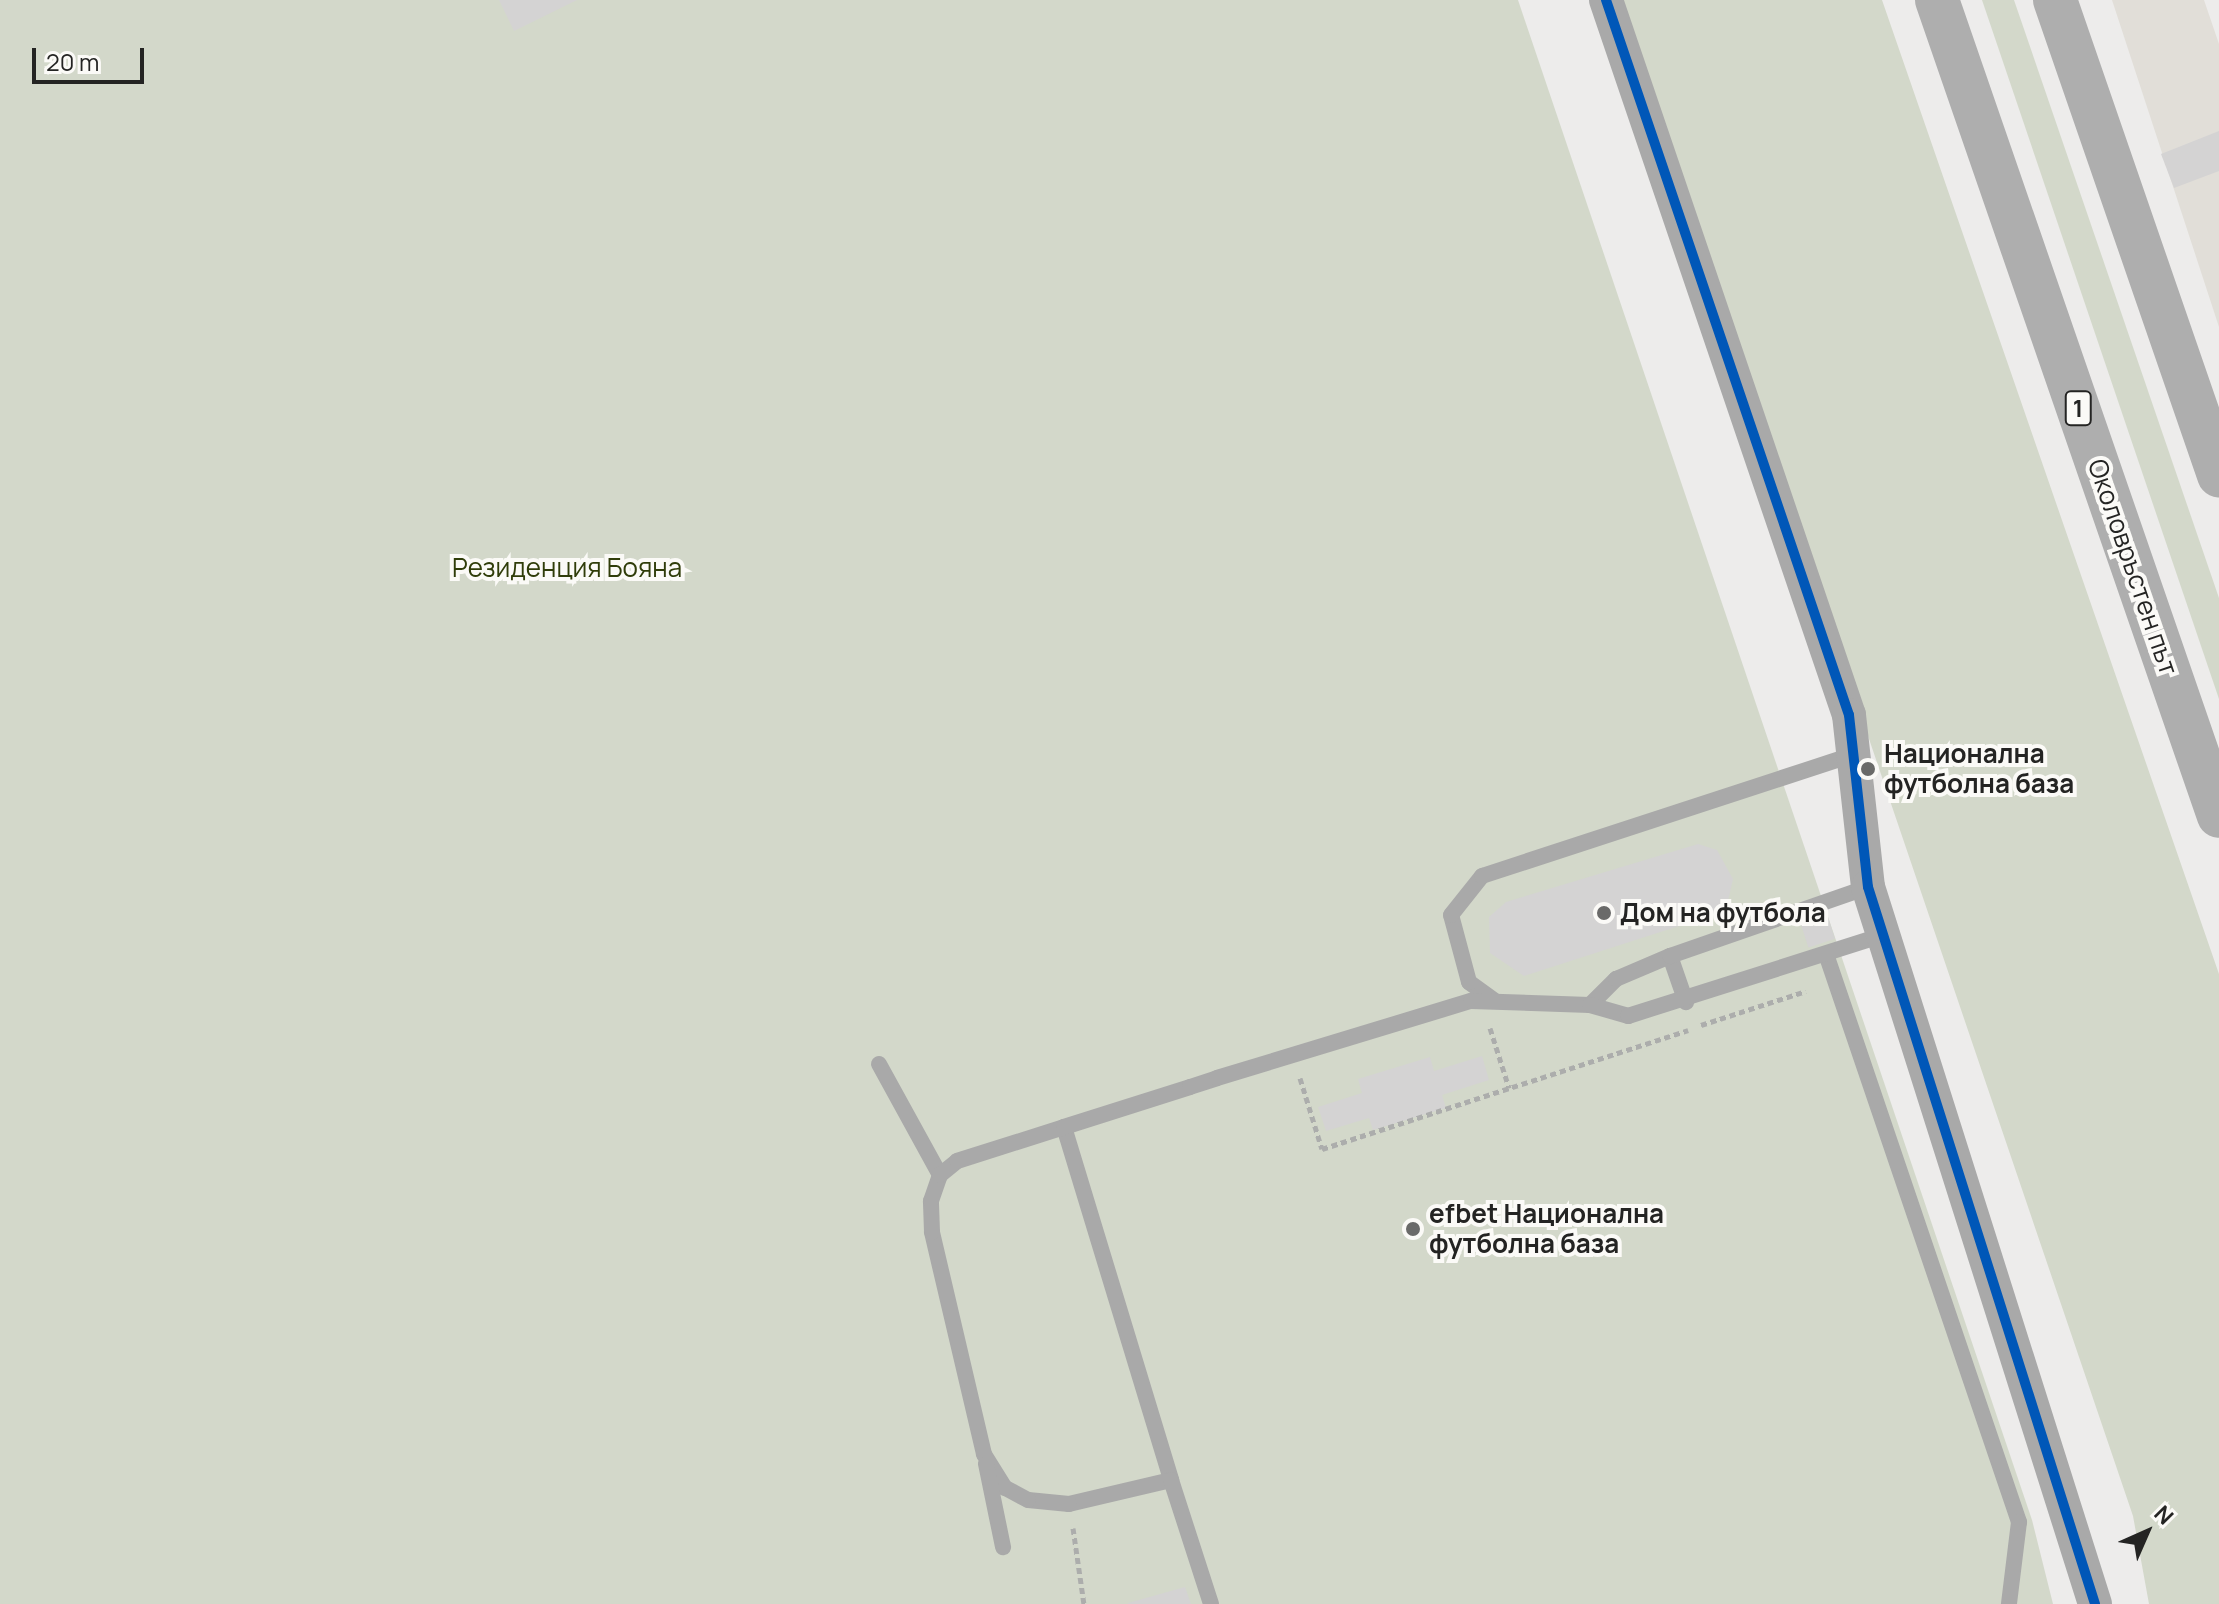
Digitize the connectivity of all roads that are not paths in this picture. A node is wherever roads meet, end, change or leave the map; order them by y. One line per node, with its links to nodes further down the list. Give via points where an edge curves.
1 (1606, 0): 5 (street, via 1849,715)
2 (1937, 0): 6 (highway, Околовръстен път / 1)
3 (2055, 0): 4 (highway)
4 (2219, 475)
5 (1855, 754): 7 (street); 11 (lane, via 1482,876 1466,887 1451,915 1469,982)
6 (2219, 816)
7 (1868, 887): 8 (street); 10 (lane)
8 (1883, 935): 9 (lane); 22 (street)
9 (1826, 954): 12 (lane); 21 (lane, via 2019,1522)
10 (1670, 956): 12 (lane); 13 (lane, via 1616,979)
11 (1488, 1001): 13 (lane); 15 (lane, via 1292,1055)
12 (1686, 1002): 13 (lane, via 1628,1016)
13 (1590, 1005)
14 (879, 1064): 16 (lane)
15 (1064, 1127): 16 (lane, via 957,1161); 18 (lane)
16 (940, 1175): 17 (lane, via 931,1201 932,1232)
17 (984, 1454): 18 (lane, via 1005,1488 1028,1500 1069,1504); 19 (lane)
18 (1171, 1480): 20 (lane)
19 (1003, 1547)
20 (1211, 1604)
21 (2009, 1604)
22 (2095, 1604)

